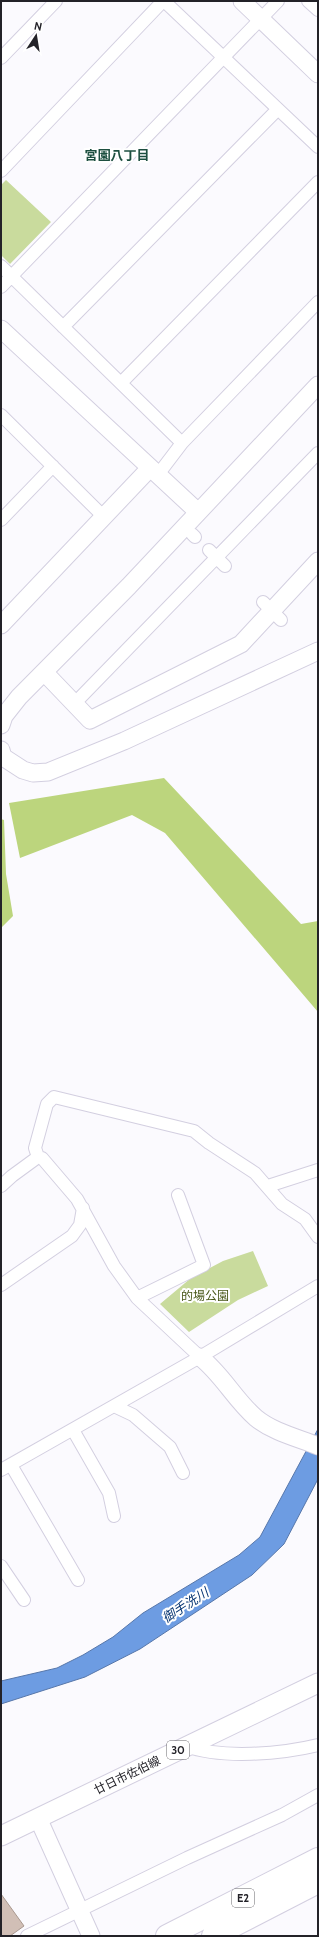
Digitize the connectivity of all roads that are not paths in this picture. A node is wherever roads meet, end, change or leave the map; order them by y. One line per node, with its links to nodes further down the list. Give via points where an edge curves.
1 (56, 1): 8 (street)
2 (164, 1): 9 (street); 13 (street)
3 (242, 1): 7 (street)
4 (278, 1): 7 (street)
5 (308, 1): 6 (street)
6 (318, 10)
7 (260, 19): 9 (street); 10 (street)
8 (1, 58)
9 (223, 58): 11 (street); 16 (street)
10 (318, 74)
11 (278, 109): 12 (street); 19 (street)
12 (318, 147)
13 (1, 171)
14 (318, 182): 21 (street)
15 (1, 266): 16 (street)
16 (11, 276): 17 (street); 19 (street)
17 (1, 287)
18 (318, 302): 24 (street)
19 (63, 327): 21 (street)
20 (1, 329): 27 (street)
21 (121, 383): 24 (street)
22 (318, 385): 28 (street)
23 (1, 415): 26 (street)
24 (182, 443): 27 (street)
25 (318, 453): 35 (street)
26 (52, 466): 29 (street); 30 (street)
27 (156, 468): 28 (street); 29 (street)
28 (198, 512): 34 (street)
29 (104, 516): 32 (street)
30 (1, 520)
31 (318, 561): 35 (street, via 241,644 90,720)
32 (1, 625)
33 (313, 649): 37 (street, via 124,741 48,772 32,773 22,770 3,757)
34 (44, 672): 35 (street); 36 (street, via 19,696 4,716)
35 (74, 704)
36 (1, 725)
37 (1, 750)
38 (38, 1157): 40 (street); 41 (street, via 35,1148 47,1104 59,1097 194,1131 256,1173); 43 (street, via 42,1158)
39 (318, 1170): 41 (street)
40 (1, 1186)
41 (268, 1186): 44 (street, via 282,1204 305,1219)
42 (178, 1195): 47 (street, via 204,1265)
43 (83, 1208): 45 (street, via 80,1225 72,1236); 47 (street, via 114,1266)
44 (318, 1237)
45 (1, 1285)
46 (318, 1286): 48 (street)
47 (136, 1298): 48 (street)
48 (200, 1358): 49 (street); 51 (street, via 257,1418 271,1427)
49 (114, 1406): 50 (street); 53 (street, via 133,1415 170,1447)
50 (73, 1430): 52 (street); 54 (street, via 109,1493)
51 (310, 1443)
52 (6, 1468): 56 (street)
53 (183, 1473)
54 (114, 1516)
55 (1, 1566): 57 (street)
56 (78, 1580)
57 (24, 1600)
58 (318, 1683): 60 (main road, 廿日市佐伯線 / 30)
59 (318, 1745): 60 (street, via 274,1753 208,1752)
60 (186, 1746): 62 (main road, 廿日市佐伯線 / 30)
61 (318, 1795): 66 (street, via 282,1815)
62 (38, 1818): 63 (main road, 廿日市佐伯線 / 30); 66 (street)
63 (1, 1836)
64 (318, 1859): 69 (highway, E2)
65 (318, 1882): 70 (highway, E2)
66 (79, 1910): 67 (street); 68 (street)
67 (27, 1936)
68 (91, 1936)
69 (167, 1936)
70 (213, 1936)

